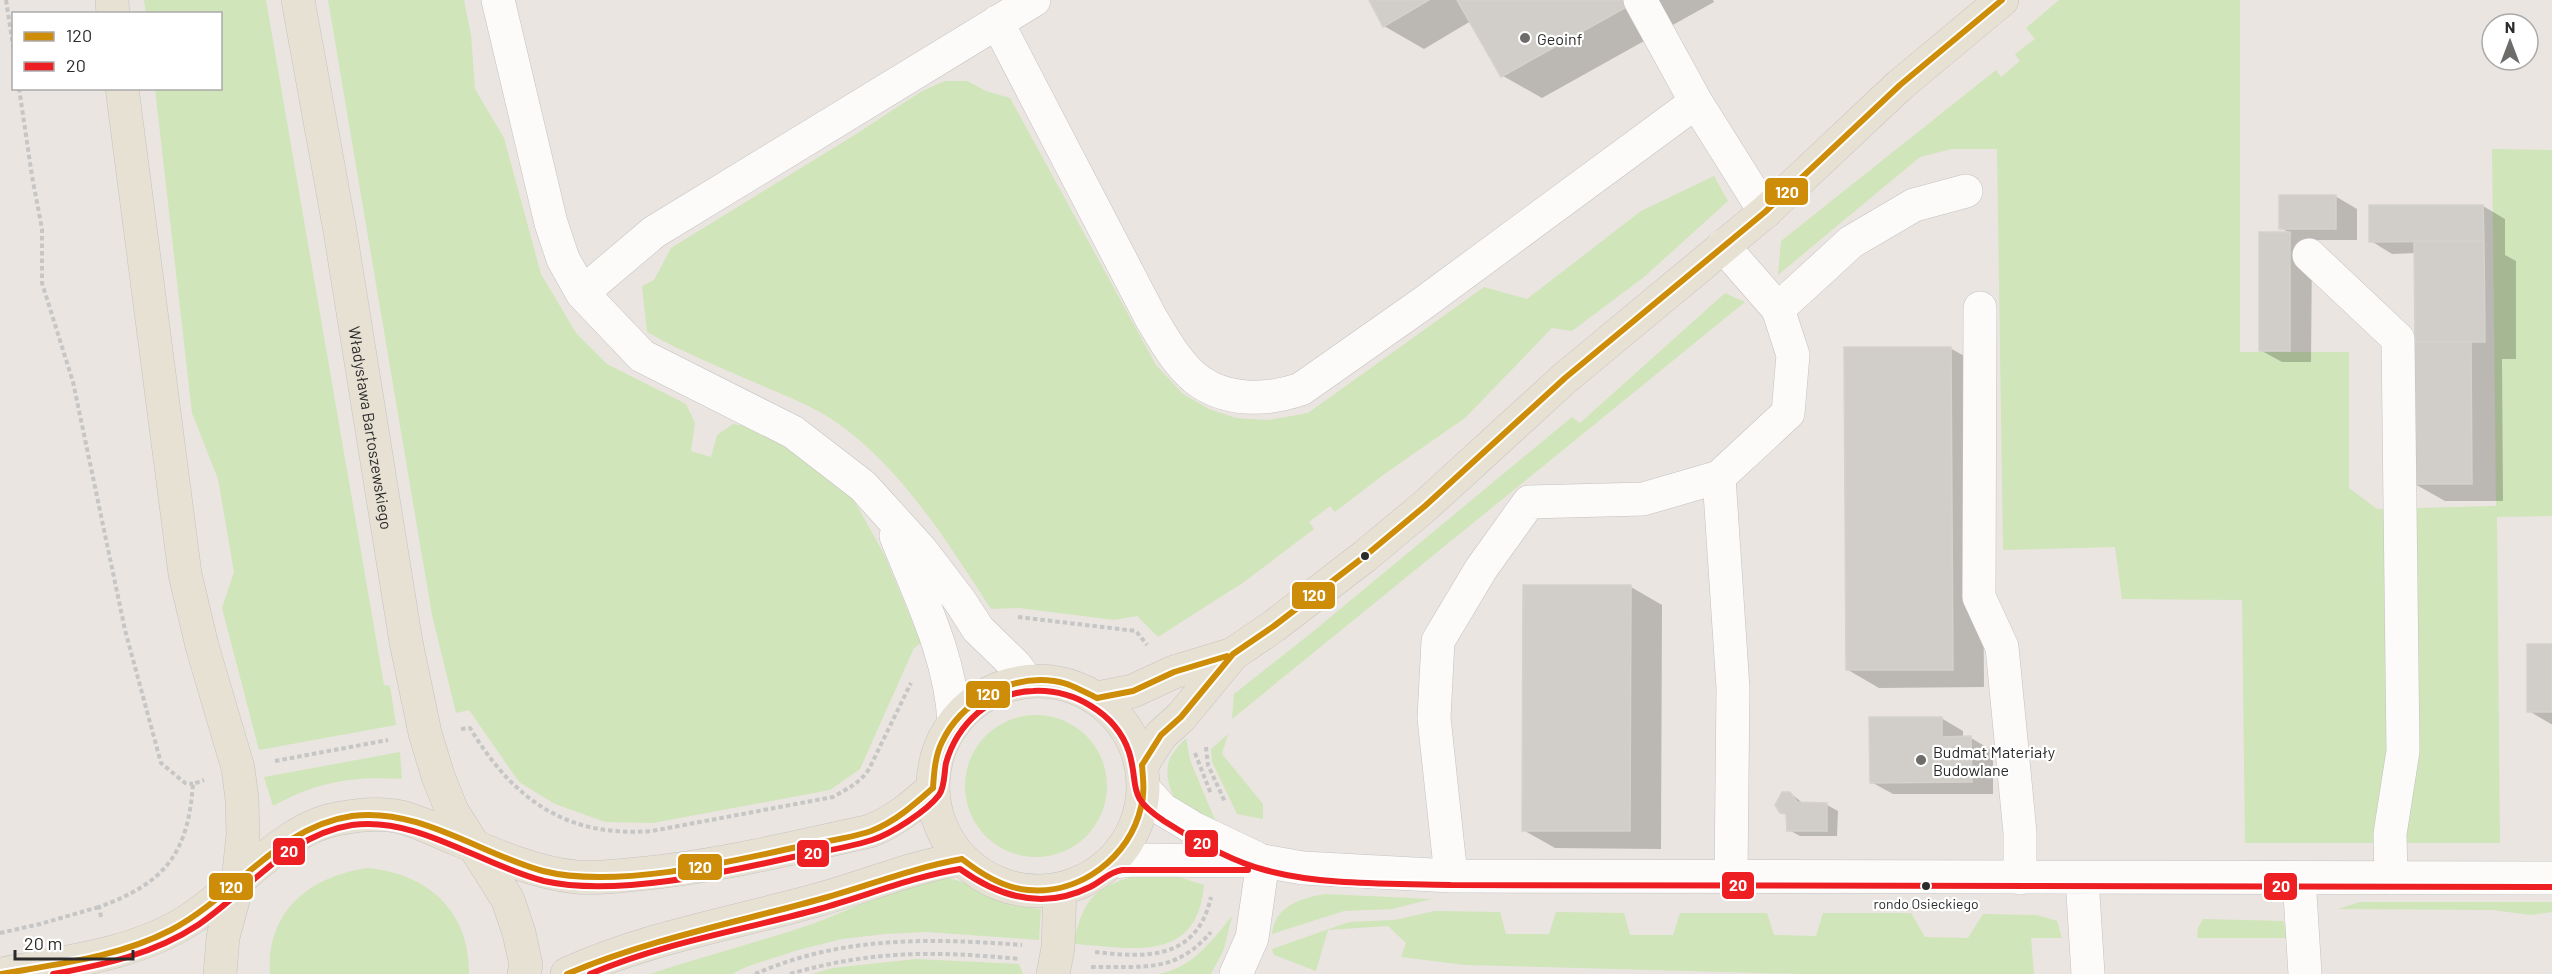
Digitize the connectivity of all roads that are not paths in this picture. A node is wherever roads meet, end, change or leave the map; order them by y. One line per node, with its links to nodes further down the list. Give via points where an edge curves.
1 (298, 0): 24 (main road, Władysława Bartoszewskiego, via 340,231 406,642 438,776 452,811)
2 (498, 0): 13 (street, via 551,223 563,259)
3 (1034, 0): 6 (street)
4 (1640, 0): 8 (street)
5 (2002, 0): 10 (main road, via 1900,85)
6 (997, 22): 8 (street, via 1173,353 1195,378 1219,391 1249,398 1278,397 1309,384); 13 (street, via 654,232)
7 (123, 90): 35 (main road, via 185,574 238,768 243,834)
8 (1696, 102): 10 (street)
9 (1966, 191): 15 (street, via 1914,205 1851,242)
10 (1765, 212): 11 (main road)
11 (1723, 246): 15 (street); 18 (main road, via 1565,378 1382,542)
12 (2309, 255): 33 (street, via 2398,339 2403,751 2390,834)
13 (582, 292): 17 (street, via 642,356 793,432 863,486)
14 (1980, 308): 30 (street, via 1979,597 2002,647 2020,833)
15 (1778, 309): 16 (street, via 1793,355 1788,413)
16 (1719, 477): 28 (street, via 1642,499 1529,502 1481,569 1438,641 1434,718); 29 (street, via 1733,688)
17 (885, 510): 19 (street, via 921,550 978,629); 21 (street, via 940,650 953,695)
18 (1233, 654): 20 (main road, via 1174,672 1133,691); 22 (main road, via 1194,703 1161,735)
19 (1027, 681): 20 (main road, via 1052,681); 21 (main road, via 999,688 974,702)
20 (1097, 698): 22 (main road, via 1126,727 1136,746)
21 (954, 723): 23 (main road, via 942,742)
22 (1143, 777): 25 (street, via 1162,809); 27 (main road, via 1141,810 1134,829)
23 (933, 788): 24 (main road, via 888,824 844,837 657,872 577,878); 26 (main road, via 941,826)
24 (474, 847): 35 (main road, via 400,817 369,814 334,819 307,830 268,855); 40 (main road, Władysława Bartoszewskiego, via 508,900 526,965)
25 (1250, 855): 27 (street); 28 (street, via 1303,868); 42 (street, via 1252,938)
26 (962, 859): 36 (main road, via 983,876 1007,886 1034,891); 41 (main road, via 939,862 818,900 601,958)
27 (1111, 862): 36 (main road, via 1087,879)
28 (1451, 876): 29 (street)
29 (1731, 877): 30 (street)
30 (2020, 878): 31 (street)
31 (2082, 878): 32 (street); 43 (street)
32 (2300, 878): 33 (street); 44 (street)
33 (2391, 878): 34 (street)
34 (2552, 879)
35 (238, 882): 38 (main road, via 191,919 157,936 108,953); 39 (main road, via 223,937)
36 (1060, 889): 37 (main road)
37 (1054, 970)
38 (1, 974)
39 (220, 974)
40 (524, 974)
41 (567, 974)
42 (1236, 974)
43 (2088, 974)
44 (2305, 974)

